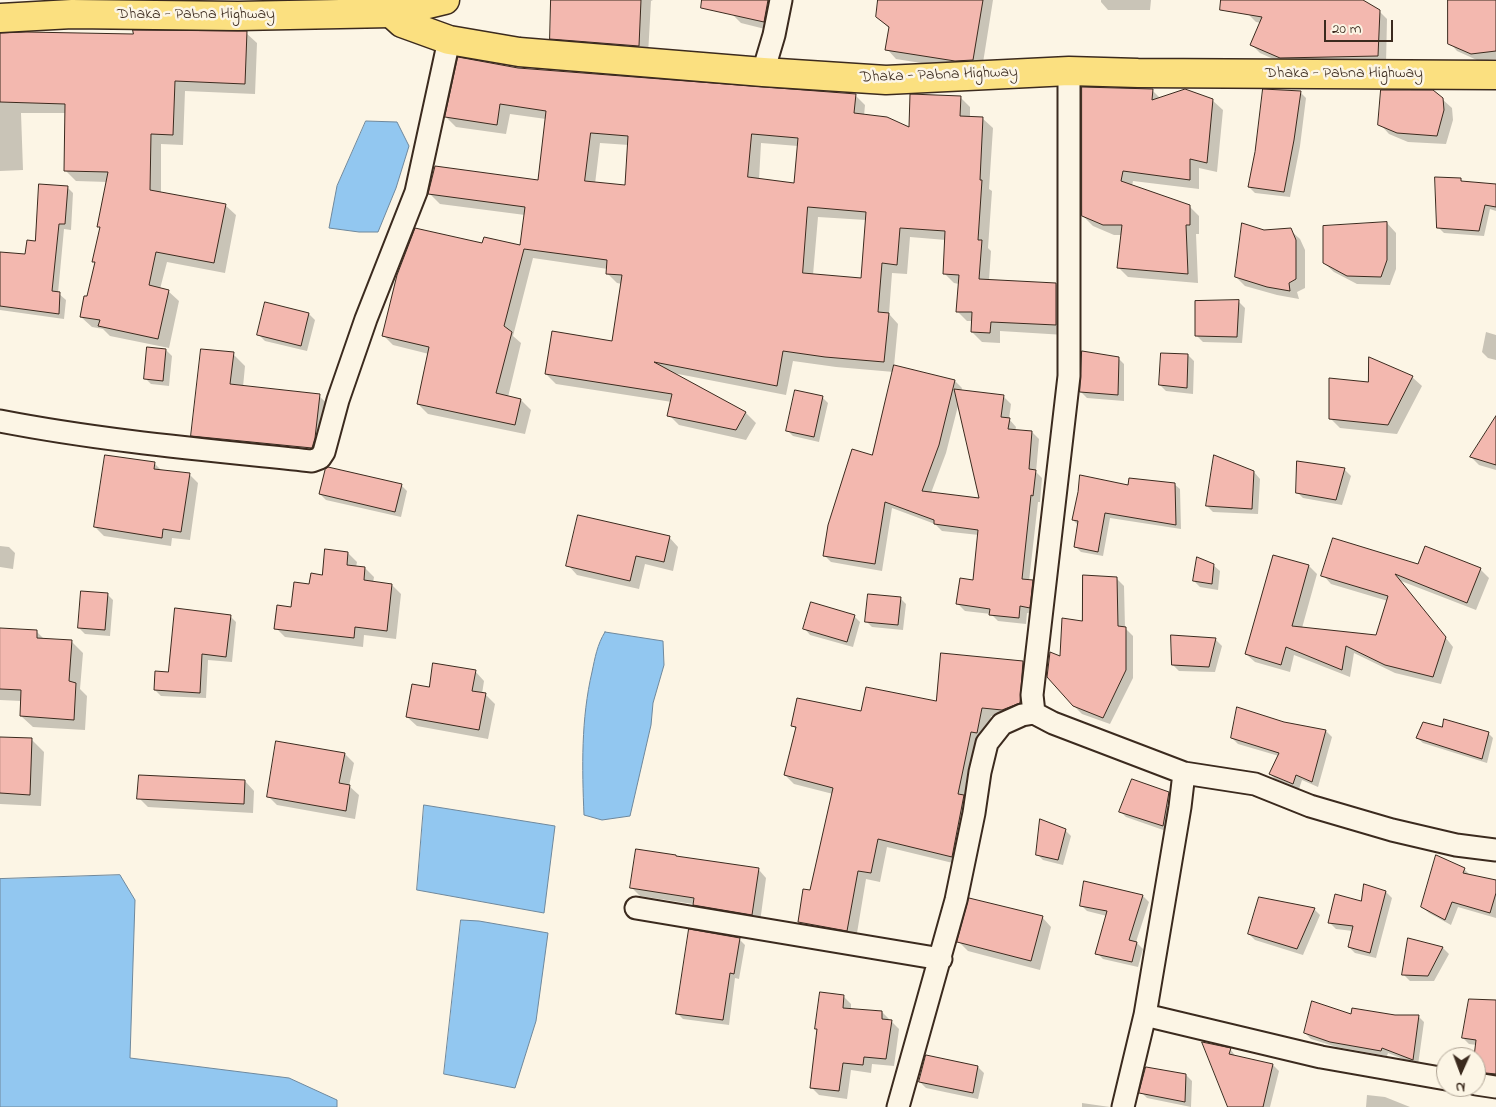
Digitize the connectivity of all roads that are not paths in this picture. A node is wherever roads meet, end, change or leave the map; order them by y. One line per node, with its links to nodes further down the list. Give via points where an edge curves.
1 (18, 0): 4 (main road)
2 (445, 0): 5 (main road)
3 (781, 0): 9 (street)
4 (0, 1)
5 (390, 7): 6 (main road, Dhaka - Pabna Highway, via 238,16 72,14); 7 (main road, Dhaka - Pabna Highway, via 402,23)
6 (0, 18)
7 (449, 40): 9 (main road, Dhaka - Pabna Highway, via 519,52); 11 (street, via 416,192 366,319 320,458 312,461 230,452 45,430)
8 (1069, 71): 9 (main road, Dhaka - Pabna Highway, via 886,80); 10 (main road, Dhaka - Pabna Highway); 12 (street, via 1069,376 1032,695)
9 (763, 72)
10 (1496, 75)
11 (0, 421)
12 (1034, 713): 13 (street); 16 (street, via 1002,724 987,743 956,900)
13 (1184, 773): 14 (street, via 1255,784 1310,806 1392,830 1456,846); 17 (street)
14 (1496, 850)
15 (636, 908): 16 (street)
16 (941, 958): 19 (street)
17 (1146, 1015): 18 (street, via 1321,1057); 20 (street)
18 (1436, 1077)
19 (898, 1107)
20 (1123, 1107)

